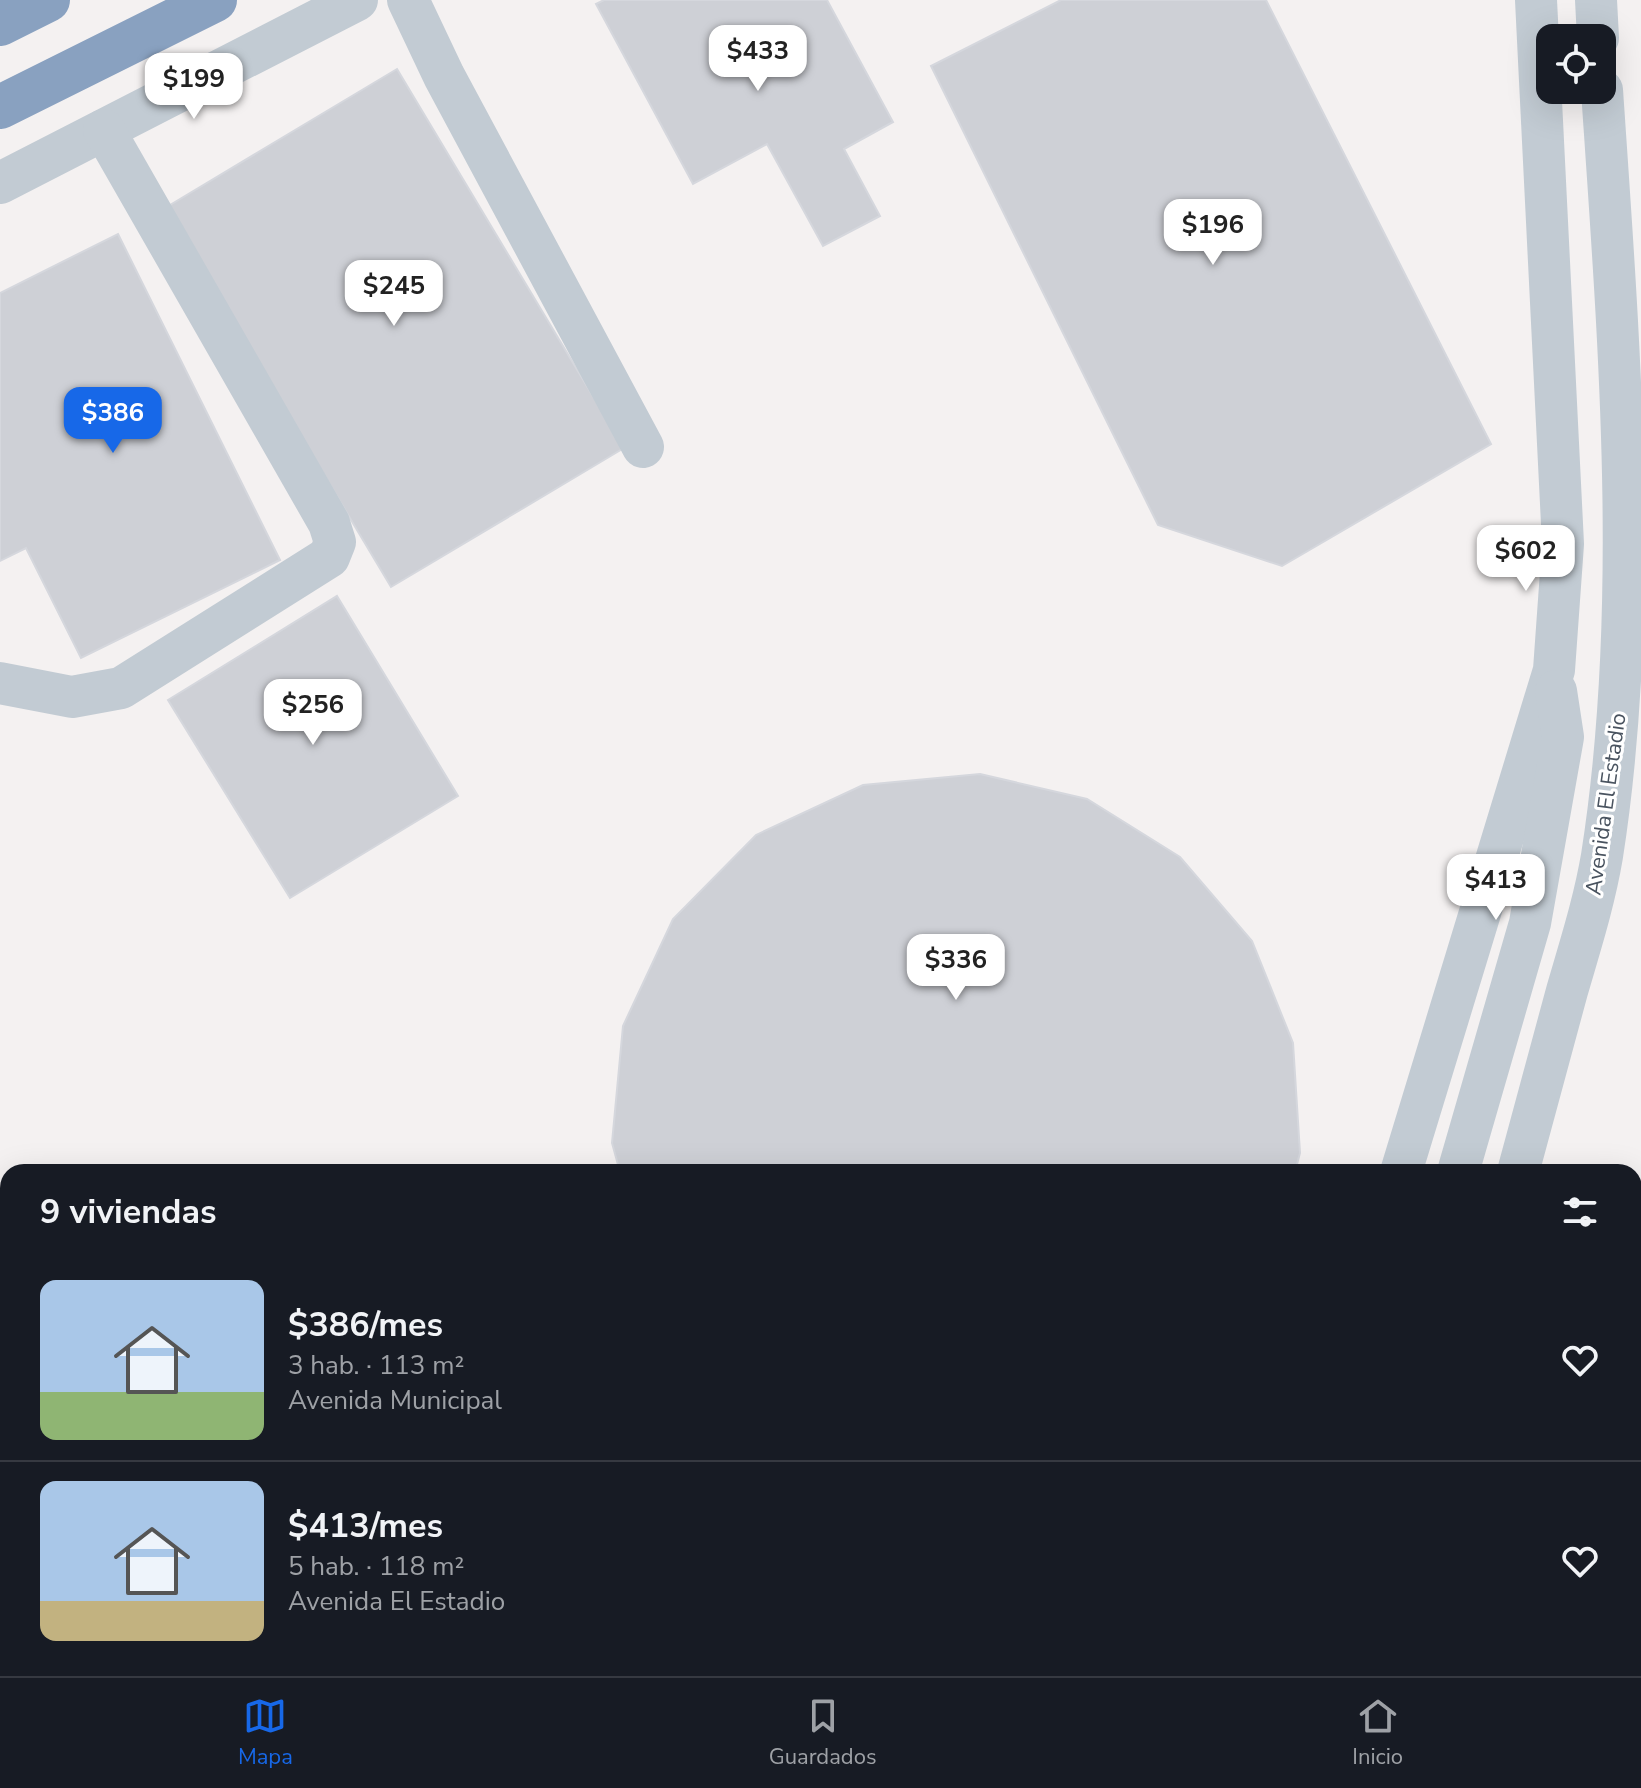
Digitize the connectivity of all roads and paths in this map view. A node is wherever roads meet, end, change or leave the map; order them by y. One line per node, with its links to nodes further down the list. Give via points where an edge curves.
1 (48, 0): 7 (highway)
2 (215, 0): 10 (highway)
3 (357, 0): 11 (street)
4 (408, 0): 13 (street)
5 (1536, 0): 15 (street, via 1563,544)
6 (1596, 0): 8 (street)
7 (0, 24)
8 (1597, 24)
9 (1603, 104): 14 (street, Avenida El Estadio, via 1620,408)
10 (0, 107)
11 (104, 130): 12 (street); 16 (street, via 329,523 335,542 329,557 121,688 72,697)
12 (0, 183)
13 (643, 447)
14 (1632, 512): 19 (street, Avenida El Estadio, via 1621,696 1602,856 1589,922)
15 (1554, 670): 17 (street); 18 (street, via 1563,737 1530,923)
16 (0, 683)
17 (1403, 1164)
18 (1460, 1164)
19 (1520, 1164)

